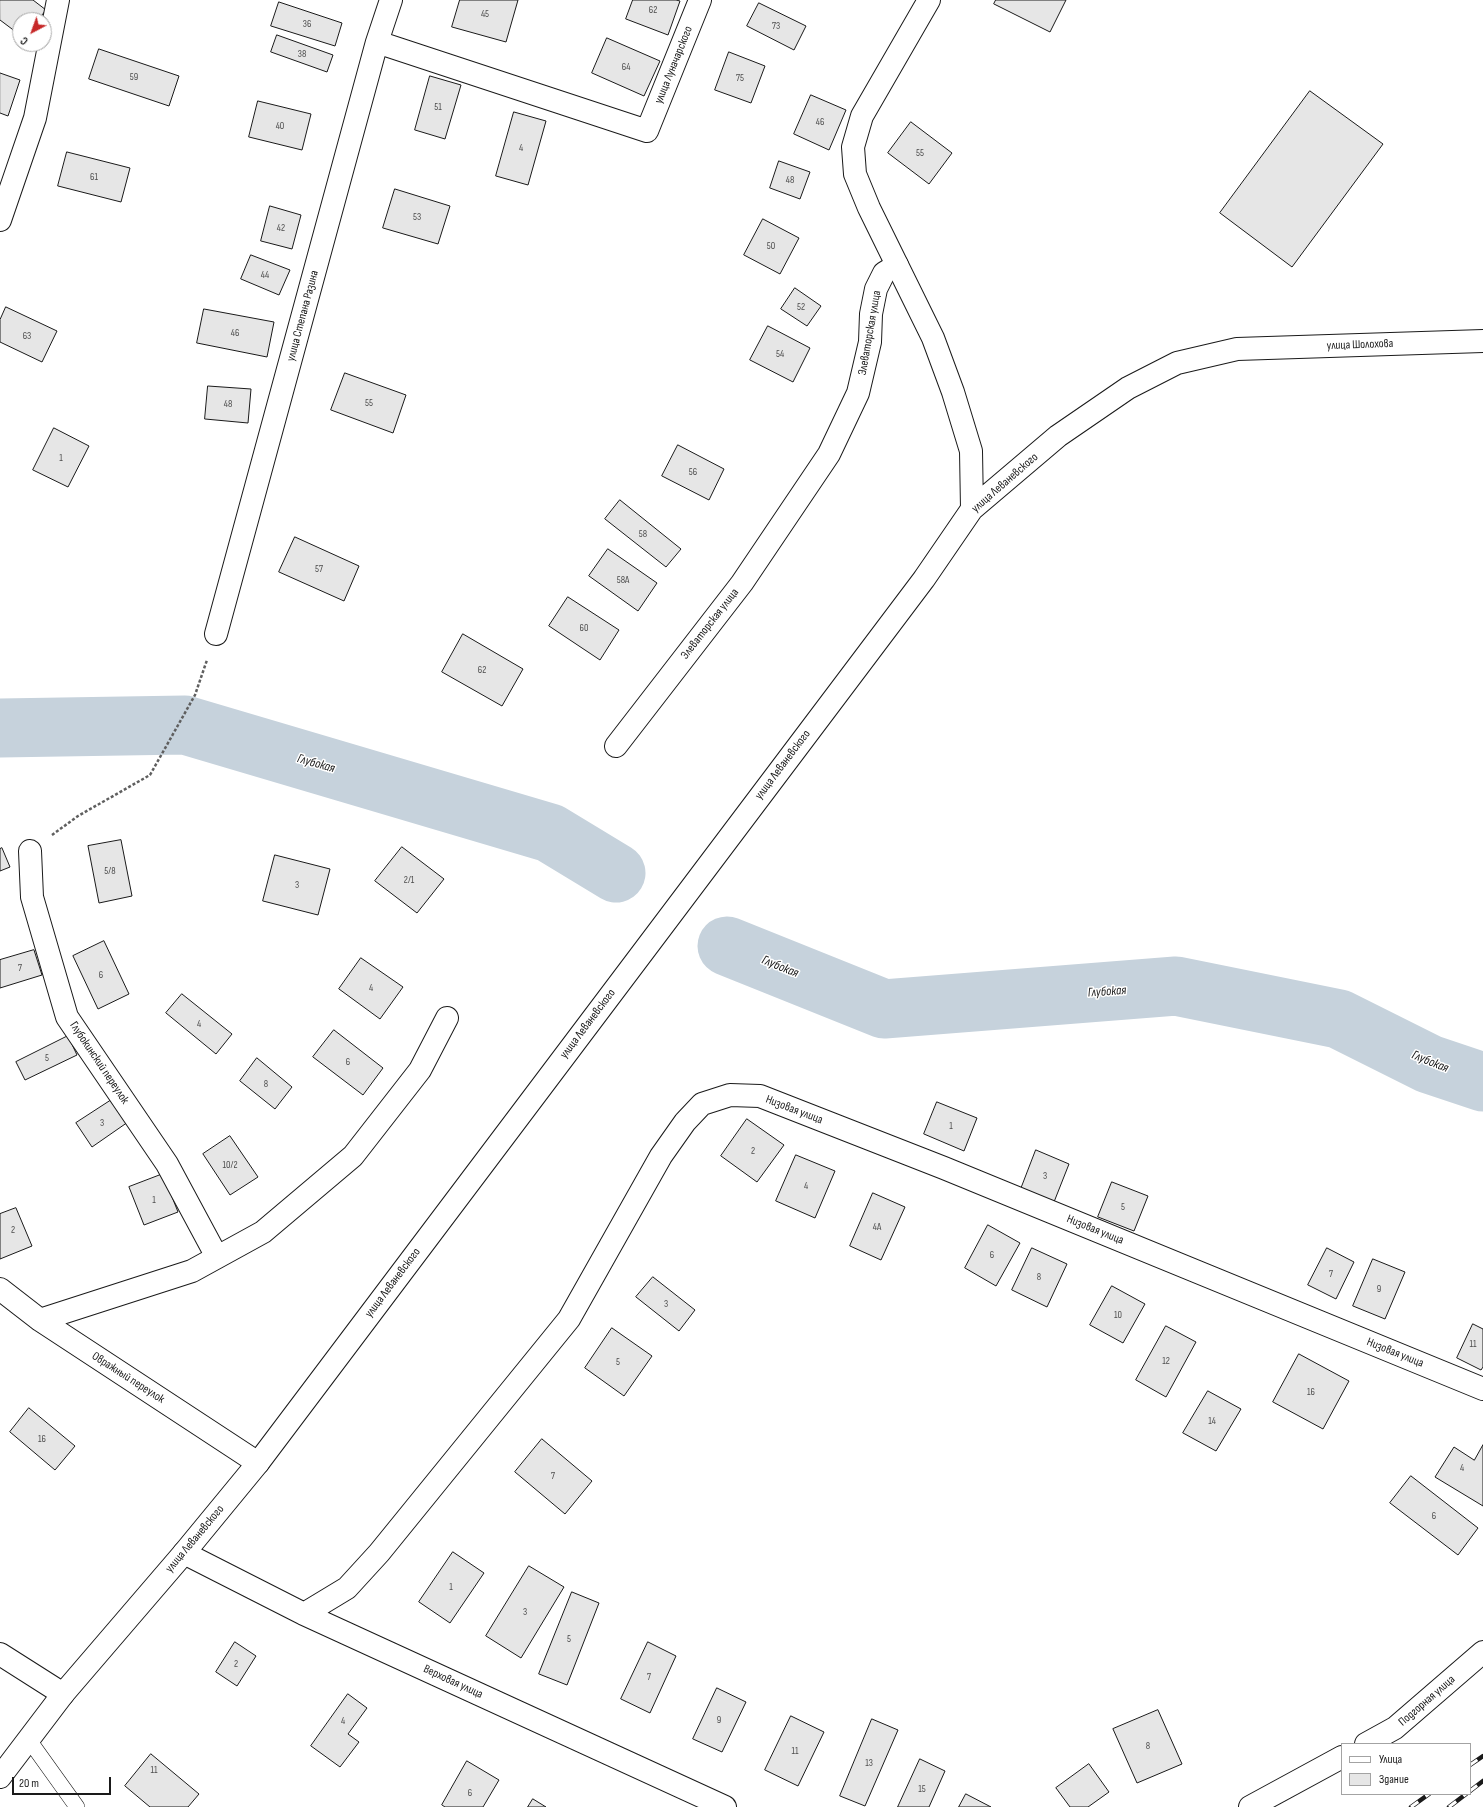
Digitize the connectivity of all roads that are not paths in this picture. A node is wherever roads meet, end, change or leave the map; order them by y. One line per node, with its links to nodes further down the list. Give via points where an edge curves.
1 (58, 0): 6 (street, via 35,118)
2 (391, 0): 5 (street, улица Степана Разина)
3 (700, 0): 5 (street, улица Луначарского, via 647,131)
4 (929, 0): 7 (street, via 862,116 853,147 855,174)
5 (377, 42): 11 (street, улица Степана Разина)
6 (0, 220)
7 (897, 265): 10 (street, via 933,338 953,392 971,451); 12 (street, Элеваторская улица, via 884,274 876,288 870,342 858,393 829,454 742,583)
8 (1483, 341): 9 (street, улица Шолохова)
9 (1237, 349): 10 (street, улица Леваневского, via 1177,364 1128,388 1058,436)
10 (972, 509): 19 (street, улица Леваневского, via 909,598)
11 (216, 634)
12 (616, 746)
13 (30, 851): 15 (street, Глубокинский переулок, via 32,897 67,1017 167,1164)
14 (447, 1018): 15 (street, via 420,1070 353,1156 263,1232)
15 (217, 1257): 17 (street, via 192,1271)
16 (0, 1290): 17 (street, Овражный переулок)
17 (40, 1320): 19 (street, Овражный переулок)
18 (1483, 1389): 21 (street, Низовая улица, via 944,1168 760,1096 730,1095 702,1104 684,1122 661,1156 570,1319 363,1571 347,1588)
19 (258, 1463): 20 (street, улица Леваневского)
20 (184, 1553): 21 (street, Верховая улица); 24 (street, улица Леваневского)
21 (304, 1614): 30 (street, Верховая улица)
22 (1483, 1652): 26 (street, Подгорная улица, via 1395,1728)
23 (0, 1654): 24 (street)
24 (63, 1694): 25 (street, улица Леваневского)
25 (29, 1740): 28 (street, улица Леваневского); 29 (lane)
26 (1368, 1743)
27 (1341, 1758): 31 (street)
28 (0, 1777)
29 (76, 1807)
30 (725, 1807)
31 (1250, 1807)

